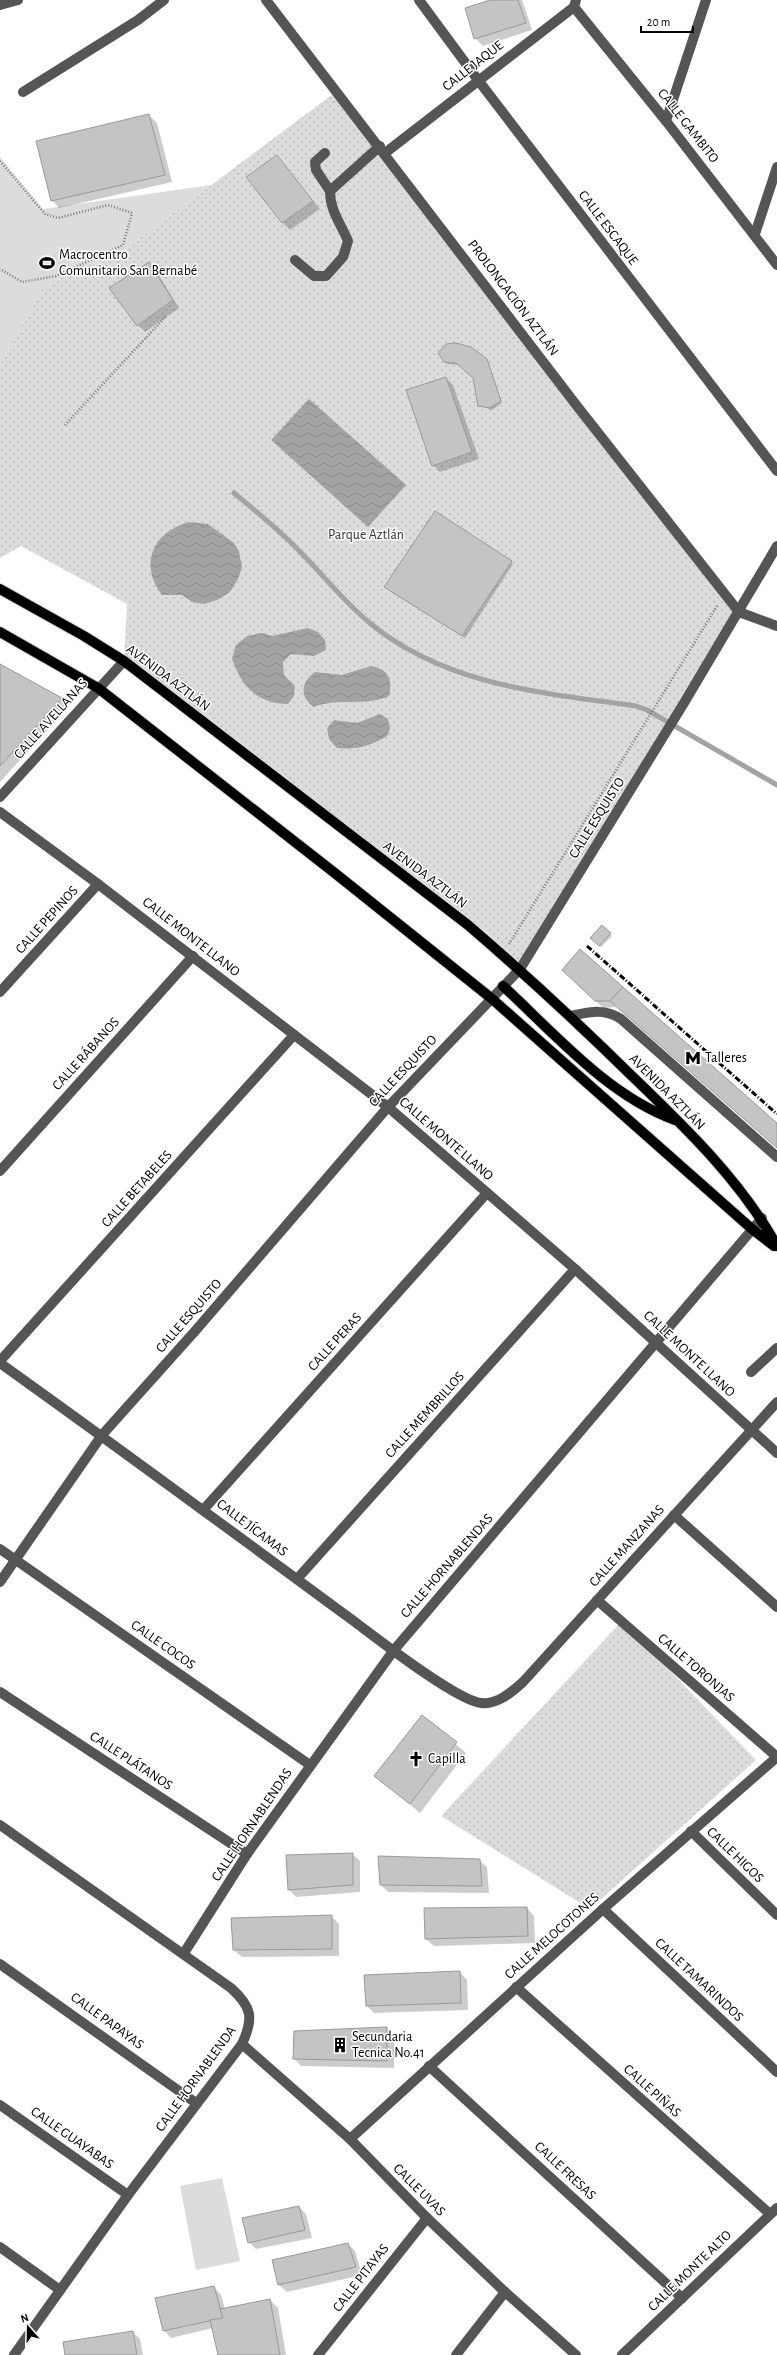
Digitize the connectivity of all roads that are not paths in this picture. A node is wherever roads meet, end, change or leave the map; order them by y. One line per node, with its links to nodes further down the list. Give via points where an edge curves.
1 (18, 0): 7 (street)
2 (164, 0): 9 (street, via 138,20)
3 (266, 0): 11 (street, PROLONGACIÓN AZTLÁN)
4 (419, 0): 8 (street, CALLE ESCAQUE)
5 (706, 0): 10 (street)
6 (575, 3): 8 (street, CALLE JAQUE); 10 (street, CALLE GAMBITO)
7 (0, 5)
8 (478, 80): 11 (street, CALLE JAQUE); 18 (street, CALLE ESCAQUE)
9 (23, 92)
10 (666, 121): 15 (street, CALLE GAMBITO)
11 (382, 150): 14 (street, CALLE JAQUE); 21 (street, PROLONGACIÓN AZTLÁN, via 572,400)
12 (326, 153): 14 (street, via 315,162 316,170)
13 (777, 167): 15 (street)
14 (330, 192): 16 (street, via 334,214 348,241 343,257 326,276 314,276)
15 (755, 234): 17 (street, CALLE GAMBITO)
16 (295, 260)
17 (777, 265)
18 (777, 471)
19 (777, 546): 21 (street, CALLE ESQUISTO)
20 (0, 589): 24 (main road, AVENIDA AZTLÁN)
21 (739, 612): 22 (street); 30 (street, CALLE ESQUISTO)
22 (777, 626)
23 (0, 632): 25 (main road, AVENIDA AZTLÁN)
24 (124, 661): 25 (street, CALLE AVELLANAS); 30 (main road, AVENIDA AZTLÁN, via 468,925)
25 (98, 688): 26 (street, CALLE AVELLANAS); 33 (main road, AVENIDA AZTLÁN)
26 (0, 797)
27 (0, 812): 28 (street, CALLE MONTE LLANO)
28 (98, 884): 29 (street, CALLE MONTE LLANO); 32 (street, CALLE PEPINOS)
29 (193, 956): 35 (street, CALLE MONTE LLANO); 39 (street, CALLE RÁBANOS)
30 (520, 969): 31 (street, CALLE ESQUISTO); 34 (main road, AVENIDA AZTLÁN)
31 (503, 986): 33 (street, CALLE ESQUISTO); 37 (main road, via 612,1085 644,1107)
32 (0, 992)
33 (491, 998): 36 (street, CALLE ESQUISTO); 42 (main road, AVENIDA AZTLÁN)
34 (571, 1016): 37 (main road, AVENIDA AZTLÁN); 38 (street, via 598,1011 622,1019)
35 (294, 1035): 36 (street, CALLE MONTE LLANO); 47 (street, CALLE BETABELES)
36 (388, 1107): 40 (street, CALLE MONTE LLANO); 51 (street, CALLE ESQUISTO)
37 (678, 1121): 41 (main road, AVENIDA AZTLÁN)
38 (777, 1157)
39 (0, 1171)
40 (487, 1193): 44 (street, CALLE MONTE LLANO); 53 (street, CALLE PERAS)
41 (762, 1218): 42 (street, CALLE HORNABLENDAS); 43 (main road, AVENIDA AZTLÁN)
42 (752, 1228): 43 (main road, AVENIDA AZTLÁN); 45 (street, CALLE HORNABLENDAS)
43 (777, 1247)
44 (575, 1269): 45 (street, CALLE MONTE LLANO); 57 (street, CALLE MEMBRILLOS)
45 (656, 1342): 50 (street, CALLE MONTE LLANO); 61 (street, CALLE HORNABLENDAS)
46 (777, 1348): 48 (street)
47 (0, 1362): 51 (street, CALLE JÍCAMAS)
48 (751, 1372)
49 (777, 1402): 50 (street, CALLE MANZANAS)
50 (752, 1431): 52 (street, CALLE MONTE LLANO); 54 (street, CALLE MANZANAS)
51 (102, 1435): 53 (street, CALLE JÍCAMAS); 56 (street, CALLE ESQUISTO)
52 (777, 1453)
53 (204, 1509): 57 (street, CALLE JÍCAMAS)
54 (674, 1515): 59 (street, CALLE MANZANAS); 60 (street)
55 (0, 1549): 56 (street, CALLE COCOS)
56 (15, 1559): 58 (street, CALLE ESQUISTO); 65 (street, CALLE COCOS)
57 (296, 1579): 61 (street, CALLE JÍCAMAS)
58 (0, 1582)
59 (598, 1600): 63 (street, CALLE MANZANAS, via 523,1682 503,1698); 64 (street, CALLE TORONJAS)
60 (777, 1607)
61 (394, 1650): 63 (street, CALLE JÍCAMAS, via 458,1694 482,1704); 65 (street, CALLE HORNABLENDAS)
62 (0, 1692): 68 (street, CALLE PLÁTANOS)
63 (493, 1702)
64 (777, 1757): 67 (street, CALLE MELOCOTONES)
65 (310, 1765): 68 (street, CALLE HORNABLENDAS)
66 (0, 1825): 71 (street, CALLE HORNABLENDA)
67 (691, 1831): 69 (street, CALLE MELOCOTONES); 70 (street, CALLE HIGOS)
68 (247, 1854): 71 (street, CALLE HORNABLENDAS)
69 (603, 1909): 73 (street, CALLE MELOCOTONES); 76 (street, CALLE TAMARINDOS)
70 (777, 1915)
71 (184, 1953): 74 (street, CALLE HORNABLENDA, via 231,1988 248,2008 249,2030)
72 (0, 1964): 77 (street, CALLE PAPAYAS)
73 (516, 1987): 75 (street, CALLE MELOCOTONES); 81 (street, CALLE PIÑAS)
74 (242, 2044): 77 (street, CALLE HORNABLENDA); 79 (street, CALLE UVAS)
75 (429, 2066): 79 (street, CALLE MELOCOTONES); 86 (street, CALLE FRESAS)
76 (777, 2072)
77 (196, 2103): 80 (street, CALLE HORNABLENDA)
78 (0, 2105): 80 (street, CALLE GUAYABAS)
79 (350, 2140): 82 (street, CALLE UVAS)
80 (128, 2195): 84 (street, CALLE HORNABLENDA)
81 (774, 2211): 86 (street, CALLE MONTE ALTO)
82 (427, 2218): 85 (street, CALLE UVAS); 88 (street, CALLE PITAYAS)
83 (0, 2247): 84 (street)
84 (60, 2290): 87 (street, CALLE HORNABLENDA)
85 (505, 2292): 89 (street); 90 (street, CALLE UVAS)
86 (682, 2298): 91 (street, CALLE MONTE ALTO)
87 (14, 2355)
88 (318, 2355)
89 (456, 2355)
90 (576, 2355)
91 (622, 2355)

